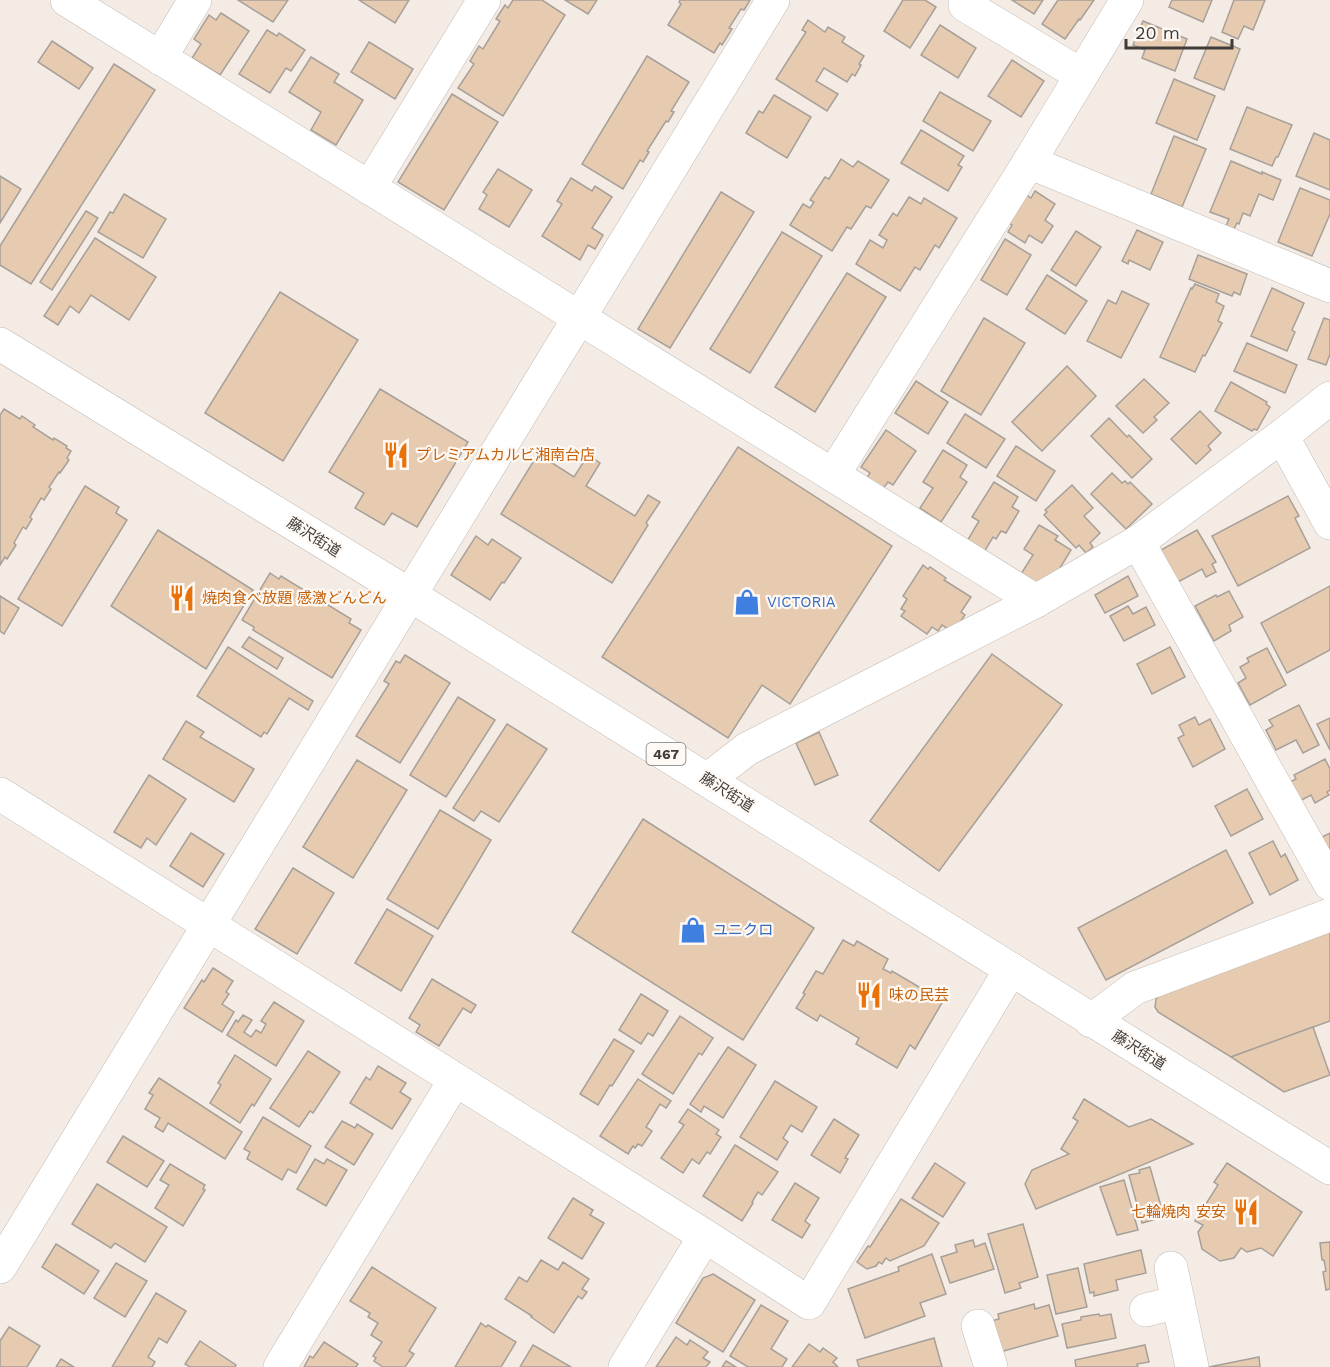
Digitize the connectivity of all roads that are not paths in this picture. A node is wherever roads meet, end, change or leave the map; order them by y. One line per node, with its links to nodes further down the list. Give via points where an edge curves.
1 (67, 0): 7 (main road)
2 (195, 0): 7 (main road)
3 (484, 0): 10 (main road)
4 (773, 0): 12 (main road)
5 (1127, 0): 8 (main road)
6 (965, 5): 8 (main road)
7 (160, 58): 10 (main road)
8 (1081, 75): 9 (main road)
9 (1029, 162): 11 (main road); 16 (main road)
10 (369, 188): 12 (main road)
11 (1330, 286)
12 (578, 317): 16 (main road); 19 (main road)
13 (0, 344): 19 (main road, 藤沢街道 / 467)
14 (1330, 398): 15 (main road)
15 (1282, 436): 17 (main road); 18 (main road)
16 (833, 475): 20 (main road)
17 (1330, 523)
18 (1138, 542): 20 (main road); 23 (main road)
19 (410, 596): 21 (main road, 藤沢街道 / 467); 25 (main road)
20 (1036, 602): 21 (main road, via 747,750)
21 (706, 780): 26 (main road, 藤沢街道 / 467)
22 (0, 794): 25 (main road)
23 (1330, 884)
24 (1330, 915): 27 (main road, via 1135,988)
25 (209, 925): 28 (main road); 31 (main road)
26 (1011, 969): 27 (main road, 藤沢街道 / 467); 30 (main road, via 809,1303)
27 (1091, 1021): 29 (main road, 藤沢街道 / 467)
28 (455, 1080): 30 (main road); 36 (main road)
29 (1330, 1168)
30 (705, 1236): 37 (main road)
31 (0, 1267)
32 (1171, 1268): 33 (main road)
33 (1178, 1302): 34 (main road); 39 (main road)
34 (1146, 1310)
35 (978, 1326): 38 (main road)
36 (280, 1367)
37 (625, 1367)
38 (991, 1367)
39 (1192, 1367)

